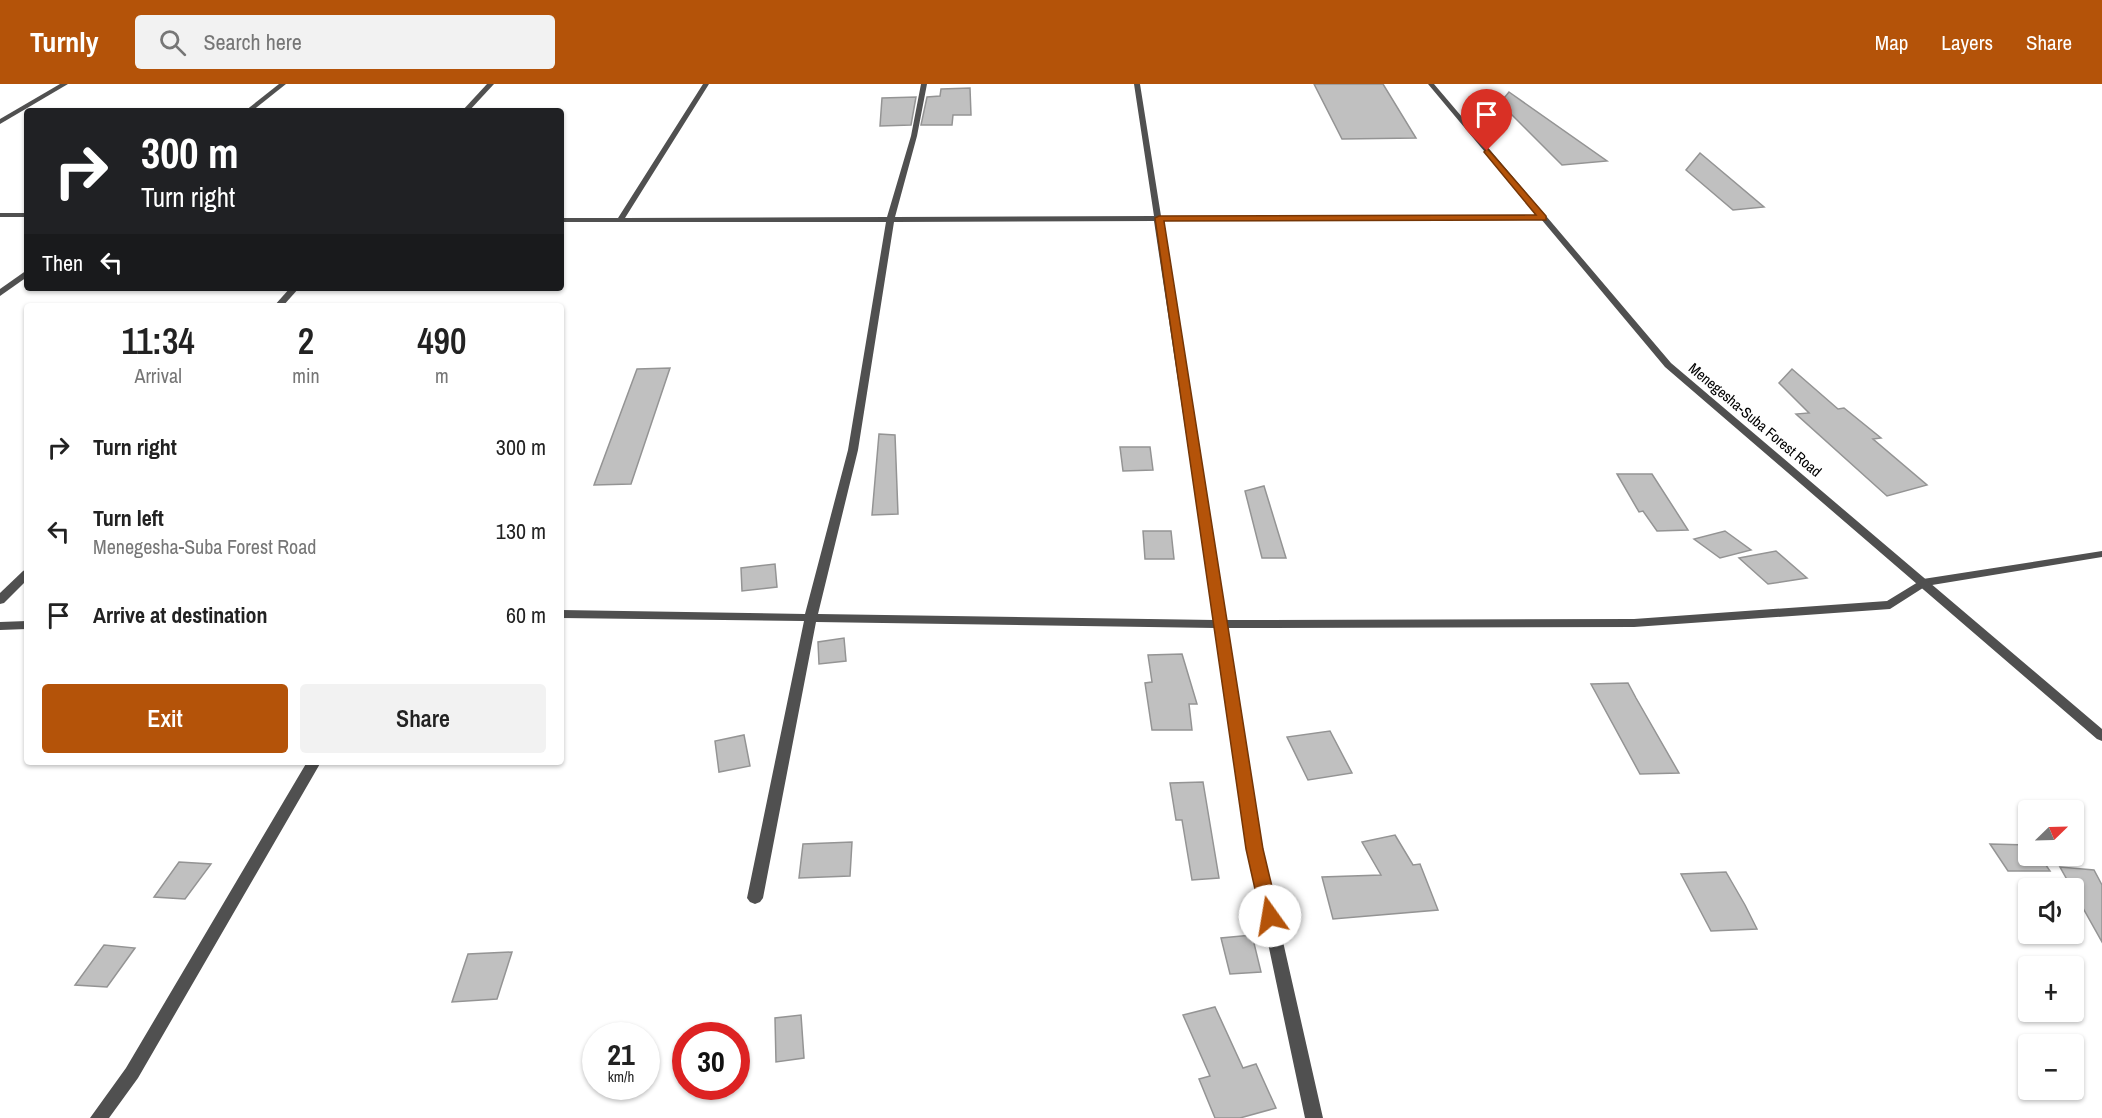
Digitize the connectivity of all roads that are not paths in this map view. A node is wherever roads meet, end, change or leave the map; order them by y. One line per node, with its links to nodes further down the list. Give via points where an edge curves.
1 (65, 84): 10 (street)
2 (283, 84): 8 (street)
3 (491, 84): 9 (street)
4 (706, 84): 17 (street)
5 (924, 84): 13 (street)
6 (1137, 84): 14 (street)
7 (1431, 84): 15 (street, Menegesha-Suba Forest Road)
8 (252, 108)
9 (468, 108)
10 (0, 122)
11 (0, 215): 12 (street)
12 (24, 215)
13 (891, 217): 14 (street); 17 (street); 27 (street, via 854,450)
14 (1159, 218): 15 (street); 28 (street)
15 (1543, 218): 24 (street, Menegesha-Suba Forest Road, via 1668,365)
16 (564, 219): 17 (street)
17 (620, 220)
18 (24, 275): 20 (street)
19 (292, 291): 21 (street)
20 (0, 293)
21 (281, 303)
22 (2102, 554): 24 (street)
23 (24, 576): 25 (street)
24 (1923, 583): 28 (street, via 1890,605 1634,624); 31 (street, Menegesha-Suba Forest Road)
25 (0, 600)
26 (564, 614): 27 (street)
27 (811, 616): 28 (street); 33 (street)
28 (1220, 624): 35 (street, via 1255,849)
29 (24, 625): 30 (street)
30 (0, 626)
31 (2102, 736)
32 (312, 765): 34 (street, via 132,1073)
33 (755, 898)
34 (99, 1118)
35 (1314, 1118)

